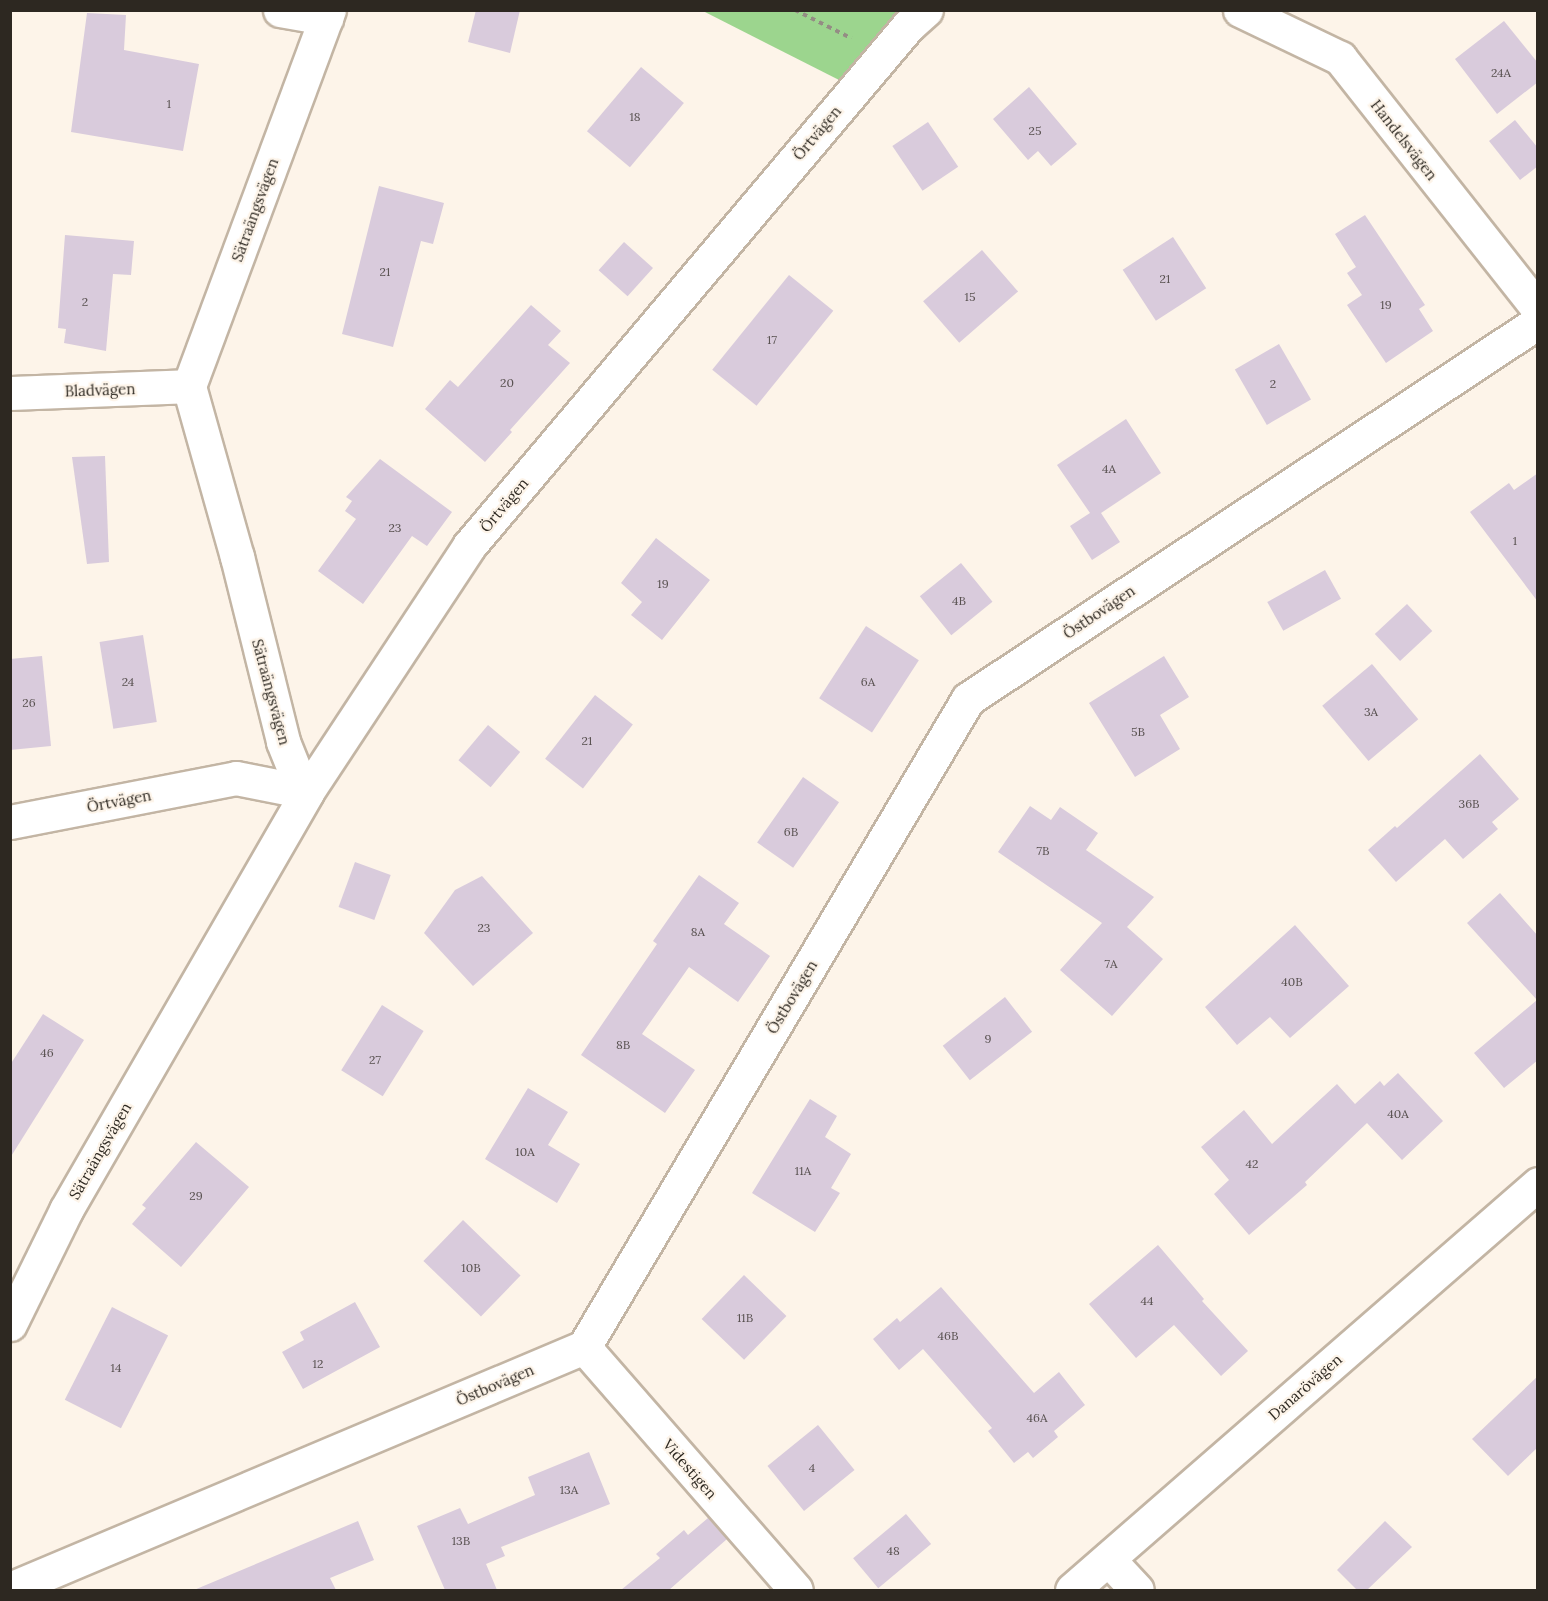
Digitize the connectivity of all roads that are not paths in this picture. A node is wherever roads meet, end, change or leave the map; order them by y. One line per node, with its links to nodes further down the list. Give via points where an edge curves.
1 (280, 10): 4 (street)
2 (926, 10): 9 (street, Örtvägen, via 884,54 470,546)
3 (1240, 10): 5 (street, Handelsvägen, via 1340,58)
4 (327, 14): 7 (street, Sätraängsvägen)
5 (1538, 309)
6 (1538, 322): 13 (street, Östbovägen, via 968,699)
7 (189, 386): 8 (street, Bladvägen); 9 (street, Sätraängsvägen, via 283,741)
8 (10, 393)
9 (307, 792): 10 (street, Örtvägen, via 236,778); 12 (street, Sätraängsvägen, via 66,1209)
10 (10, 822)
11 (1538, 1184): 14 (street, Danarövägen)
12 (10, 1324)
13 (584, 1347): 15 (street, Östbovägen); 16 (street, Videstigen)
14 (1108, 1559): 17 (street, Danarövägen); 18 (street)
15 (10, 1589)
16 (796, 1590)
17 (1072, 1590)
18 (1137, 1590)

